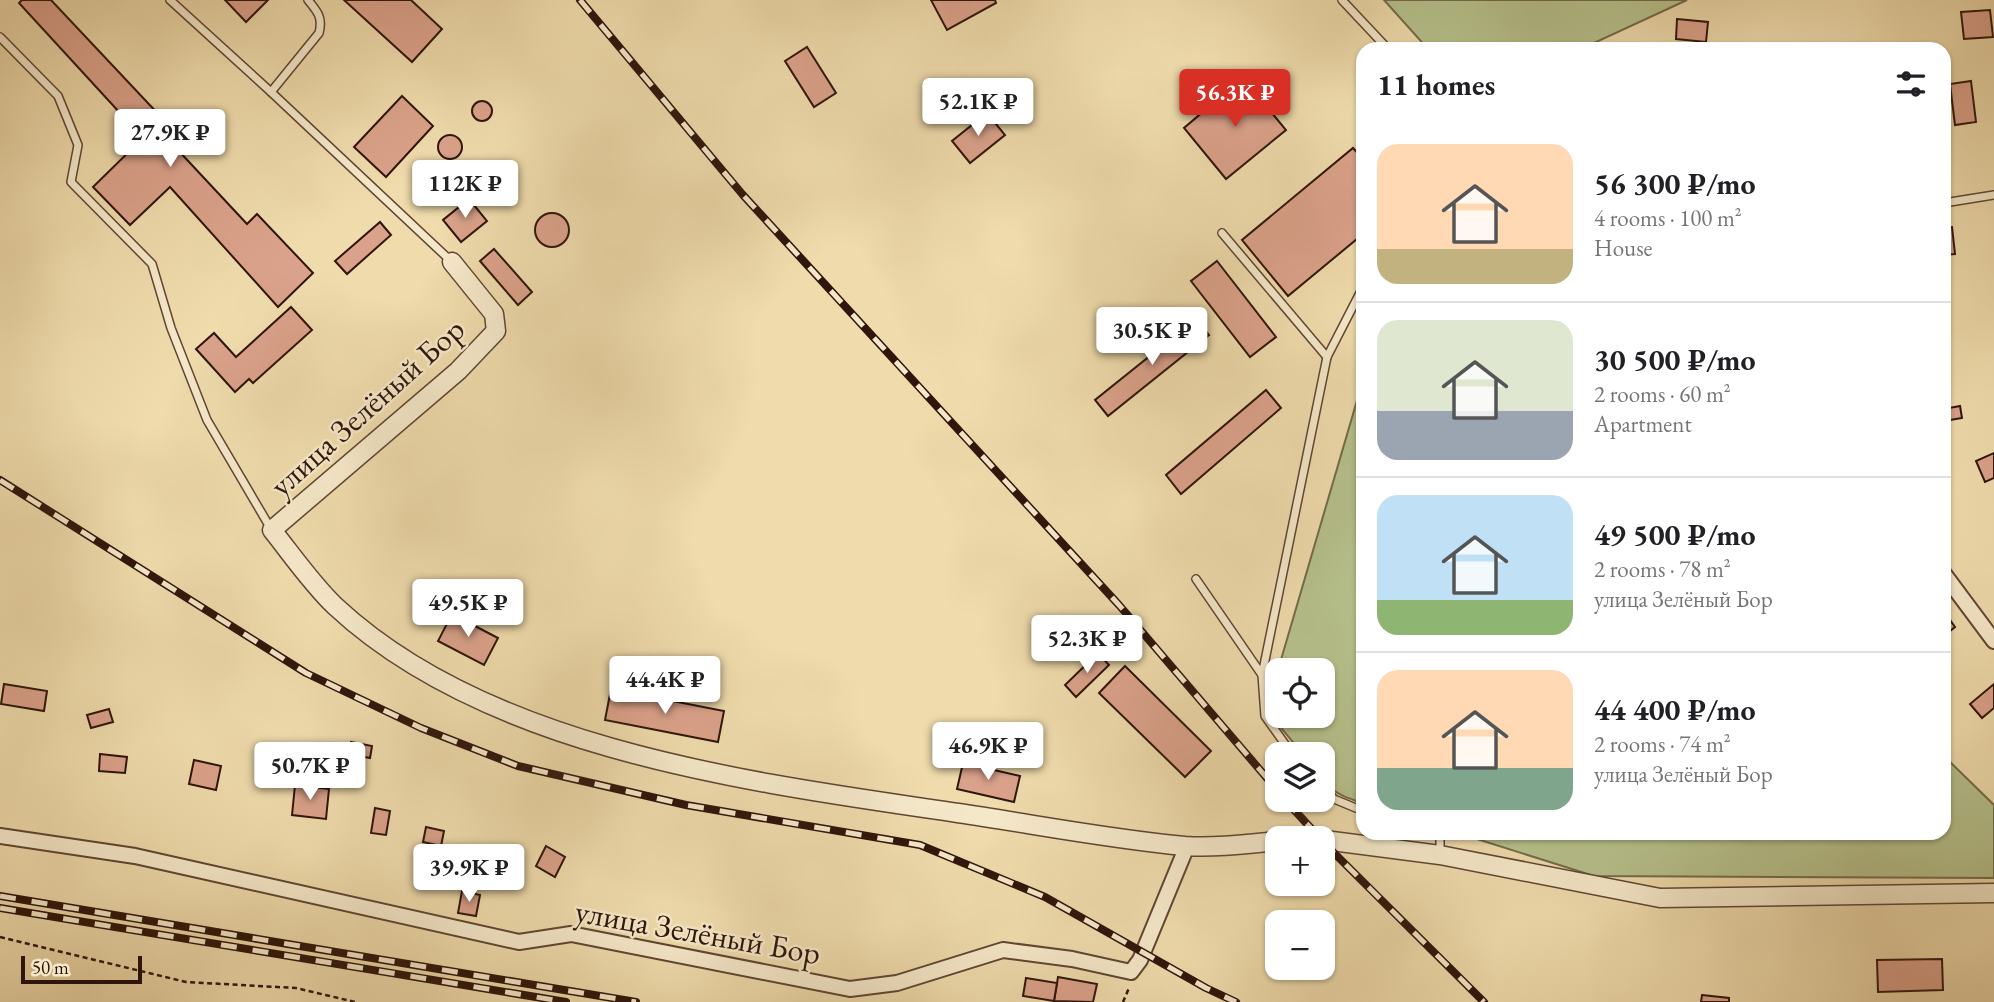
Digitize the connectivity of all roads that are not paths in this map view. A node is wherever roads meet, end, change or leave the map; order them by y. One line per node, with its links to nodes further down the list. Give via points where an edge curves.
1 (170, 0): 6 (lane)
2 (308, 0): 6 (lane, via 320,14 319,33)
3 (1342, 0): 5 (lane)
4 (0, 37): 13 (lane, via 58,96 78,145 71,181 152,264 207,421)
5 (1381, 42)
6 (271, 92): 10 (lane)
7 (1994, 195): 8 (lane)
8 (1951, 202)
9 (1222, 233): 12 (lane)
10 (452, 262): 13 (street, улица Зелёный Бор, via 494,314 496,331 458,371)
11 (1356, 300): 12 (lane)
12 (1327, 357): 17 (lane)
13 (272, 530): 25 (street, улица Зелёный Бор, via 334,606 391,650 452,686 533,721 755,783)
14 (1196, 579): 17 (lane)
15 (1951, 583): 16 (street)
16 (1994, 641)
17 (1262, 675): 18 (lane, via 1265,716)
18 (1283, 742)
19 (1335, 799): 20 (lane)
20 (1356, 808)
21 (0, 836): 25 (street, улица Зелёный Бор, via 135,856 519,942 571,934 850,989 897,983 1003,950 1072,959 1125,973 1136,968)
22 (1440, 840): 26 (lane)
23 (1335, 841): 26 (street)
24 (1265, 842): 25 (street, улица Зелёный Бор)
25 (1187, 846)
26 (1440, 855): 27 (street, via 1660,898)
27 (1994, 892)

